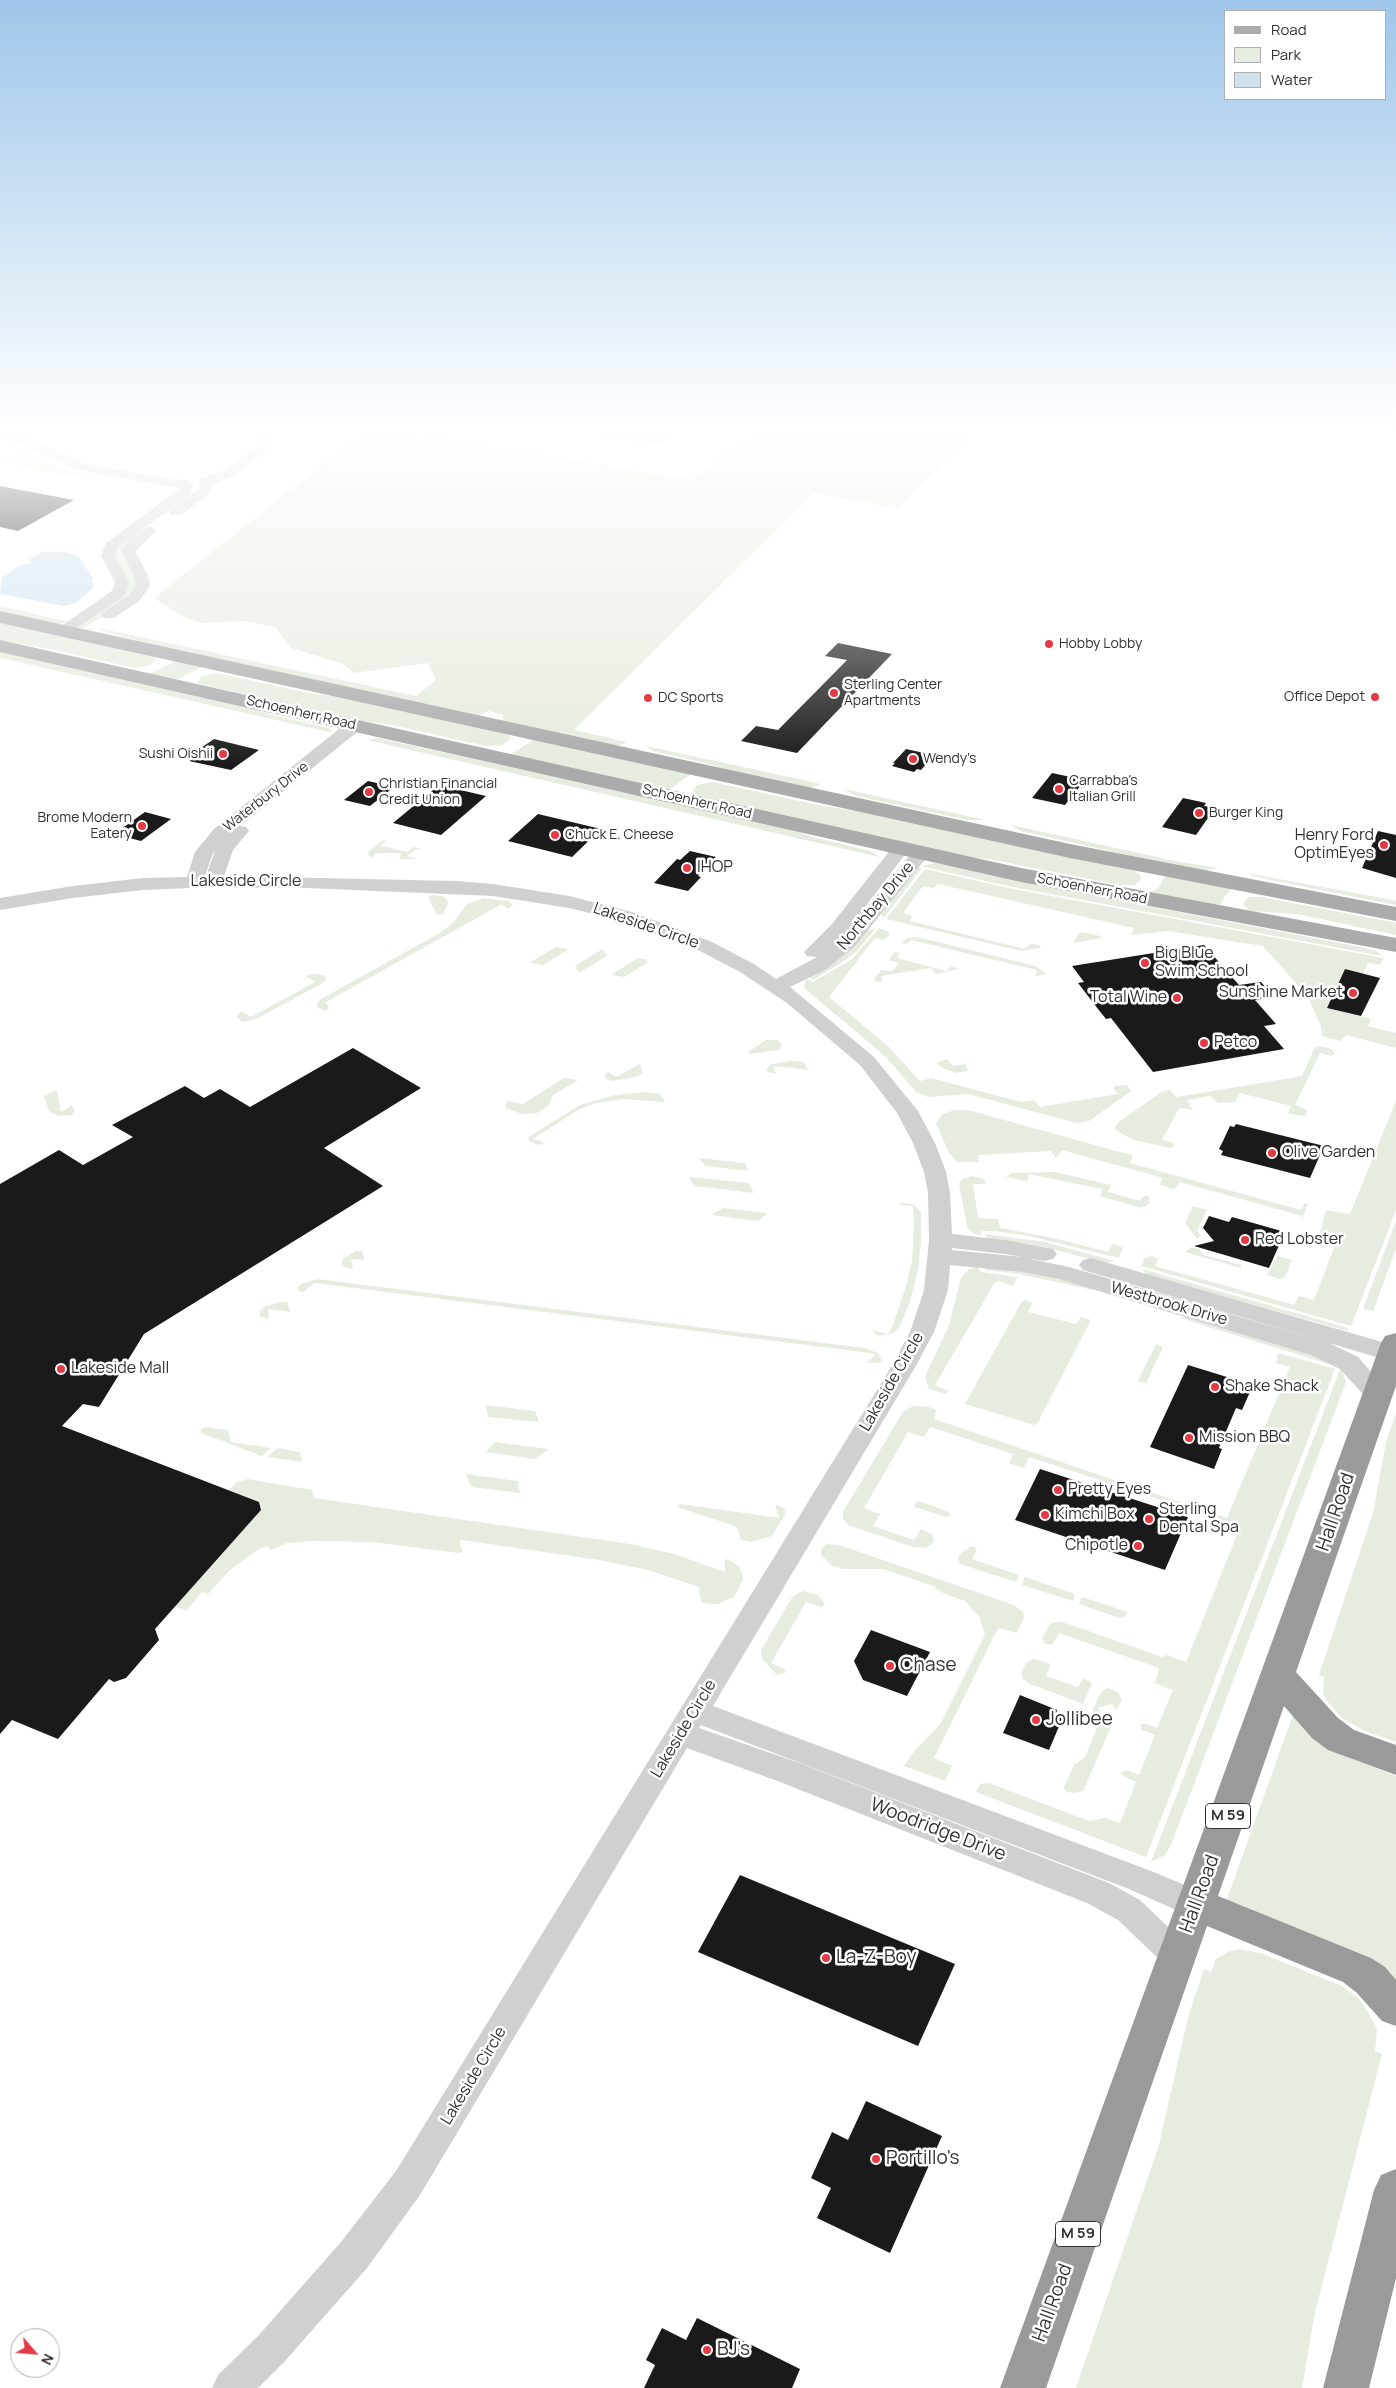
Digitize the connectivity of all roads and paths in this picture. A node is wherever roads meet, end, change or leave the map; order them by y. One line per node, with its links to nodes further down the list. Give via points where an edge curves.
1 (114, 543): 4 (street, via 108,556 122,582 120,590)
2 (133, 543): 4 (street, via 128,556 141,575 143,585 134,598)
3 (0, 618): 4 (main road, Schoenherr Road)
4 (70, 633): 6 (main road, Schoenherr Road)
5 (0, 646): 8 (main road, Schoenherr Road)
6 (171, 655): 7 (main road, Schoenherr Road); 8 (main road, via 154,668)
7 (229, 668): 9 (main road, via 200,672); 11 (main road, Schoenherr Road)
8 (126, 674): 9 (main road, Schoenherr Road)
9 (180, 686): 10 (main road, Schoenherr Road)
10 (364, 727): 12 (main road, Schoenherr Road); 17 (street, Waterbury Drive, via 235,835 224,850); 18 (street, Waterbury Drive, via 220,833 204,852)
11 (520, 731): 12 (main road, via 520,739 515,746); 13 (main road, Schoenherr Road)
12 (484, 754): 14 (main road, Schoenherr Road)
13 (721, 775): 14 (main road, via 692,781 684,788); 16 (main road, Schoenherr Road)
14 (681, 799): 15 (main road, Schoenherr Road)
15 (911, 850): 20 (main road, Schoenherr Road); 25 (street, Northbay Drive, via 823,946)
16 (1152, 868): 19 (main road, Schoenherr Road); 20 (main road, via 1149,884)
17 (213, 881): 18 (street, Lakeside Circle); 25 (street, Lakeside Circle, via 457,887 552,899 610,912 667,930 709,948)
18 (194, 882): 21 (street, Lakeside Circle, via 114,887)
19 (1266, 888): 22 (main road, Schoenherr Road); 23 (main road, via 1236,897 1233,907)
20 (1117, 894): 23 (main road, Schoenherr Road)
21 (0, 904)
22 (1396, 914)
23 (1236, 915): 24 (main road, Schoenherr Road)
24 (1396, 945)
25 (770, 982): 26 (street, Lakeside Circle, via 817,1017 867,1061 908,1110 935,1172)
26 (941, 1248): 27 (street, Westbrook Drive, via 1005,1247 1065,1258); 28 (street, Westbrook Drive, via 1061,1272 1320,1349 1349,1363); 30 (street, Lakeside Circle, via 936,1290 912,1351)
27 (1395, 1350): 28 (highway, Hall Road / M 59)
28 (1378, 1396): 29 (highway, Hall Road / M 59)
29 (1279, 1676): 31 (highway, via 1325,1728 1341,1740); 32 (highway, Hall Road / M 59)
30 (688, 1722): 32 (street, Woodridge Drive, via 1140,1880); 33 (street, Woodridge Drive, via 800,1776 1098,1893 1129,1910); 36 (street, Lakeside Circle, via 408,2183 354,2255 272,2348)
31 (1396, 1760)
32 (1196, 1904): 33 (highway, Hall Road / M 59); 34 (highway, via 1357,1970 1371,1980)
33 (1177, 1956): 37 (highway, Hall Road / M 59)
34 (1396, 2008)
35 (1396, 2190): 38 (highway)
36 (231, 2388)
37 (1023, 2388)
38 (1346, 2388)

